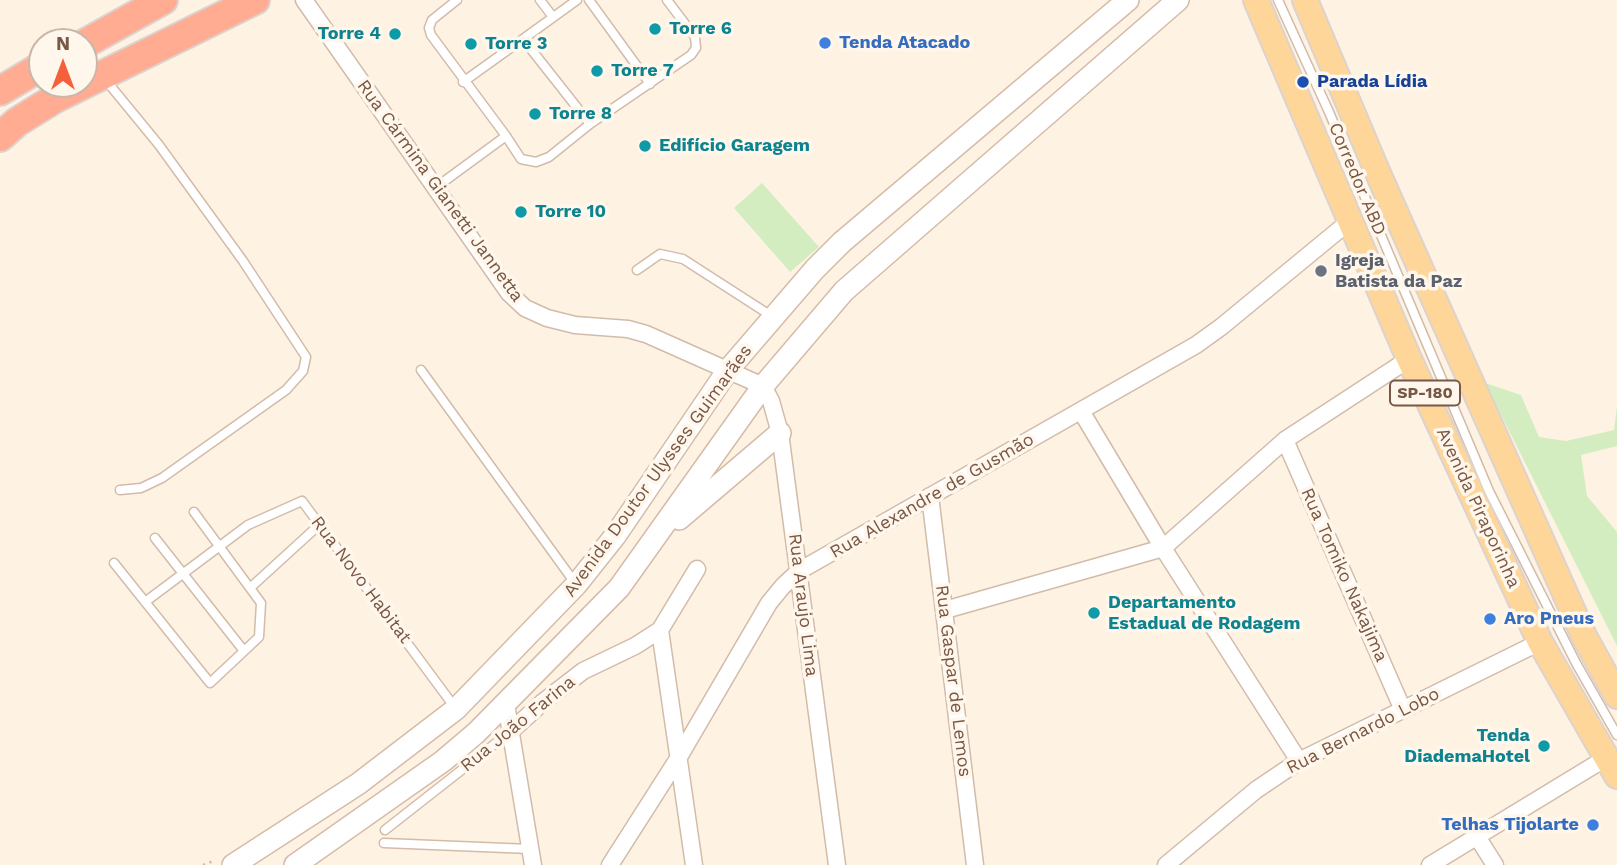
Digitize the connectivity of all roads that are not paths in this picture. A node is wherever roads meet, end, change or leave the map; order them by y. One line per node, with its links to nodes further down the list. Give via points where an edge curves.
1 (163, 0): 15 (highway)
2 (255, 0): 18 (highway)
3 (304, 0): 25 (street, Rua Cármina Gianetti Jannetta)
4 (457, 0): 19 (lane, via 432,20 429,28)
5 (540, 0): 14 (lane)
6 (577, 0): 14 (lane)
7 (589, 0): 20 (lane)
8 (667, 0): 20 (lane, via 695,37 696,48)
9 (1128, 0): 28 (main road, Avenida Doutor Ulysses Guimarães, via 842,242)
10 (1178, 0): 32 (main road, Avenida Doutor Ulysses Guimarães, via 844,291)
11 (1256, 0): 26 (main road, Avenida Piraporinha / SP-180)
12 (1278, 0): 60 (lane, Corredor ABD, via 1489,491)
13 (1305, 0): 55 (main road, SP-180, via 1584,636)
14 (553, 17): 16 (lane)
15 (98, 36)
16 (523, 39): 19 (lane); 22 (lane)
17 (28, 74): 21 (highway)
18 (103, 75): 24 (highway, via 54,99); 36 (lane, via 220,229 306,357 303,371 286,390 162,478 141,488)
19 (463, 82): 23 (lane)
20 (650, 84): 22 (lane)
21 (0, 91)
22 (590, 124): 23 (lane, via 536,162 522,159)
23 (506, 136): 25 (lane)
24 (0, 137)
25 (435, 187): 31 (street, Rua Cármina Gianetti Jannetta, via 525,309 575,325 646,334)
26 (1351, 220): 29 (main road, Avenida Piraporinha / SP-180); 33 (street, Rua Alexandre de Gusmão, via 1196,345)
27 (637, 270): 28 (lane, via 660,254 682,259)
28 (773, 317): 31 (main road, Avenida Doutor Ulysses Guimarães)
29 (1409, 359): 35 (street); 53 (main road, Avenida Piraporinha / SP-180)
30 (421, 370): 48 (lane)
31 (728, 370): 32 (street); 48 (main road, Avenida Doutor Ulysses Guimarães, via 615,536)
32 (763, 386): 34 (street, Rua Araujo Lima); 41 (main road, Avenida Doutor Ulysses Guimarães)
33 (1081, 411): 37 (street, Rua Alexandre de Gusmão); 43 (street)
34 (780, 433): 41 (main road); 46 (street, Rua Araujo Lima)
35 (1285, 440): 43 (street); 58 (street, Rua Tomiko Nakajima)
36 (120, 490)
37 (930, 496): 46 (street, Rua Alexandre de Gusmão); 51 (street, Rua Gaspar de Lemos)
38 (194, 512): 42 (lane)
39 (319, 525): 42 (lane, Rua Novo Habitat, via 302,501 248,525); 49 (lane); 57 (lane, Rua Novo Habitat)
40 (155, 538): 47 (lane)
41 (656, 538): 56 (main road, Avenida Doutor Ulysses Guimarães, via 619,588)
42 (219, 547): 47 (lane, Rua Novo Habitat); 49 (lane)
43 (1163, 548): 51 (street); 62 (street)
44 (114, 563): 50 (lane)
45 (697, 569): 52 (street)
46 (799, 571): 61 (street, Rua Alexandre de Gusmão, via 769,603); 72 (street, Rua Araujo Lima)
47 (183, 574): 50 (lane, Rua Novo Habitat); 54 (lane)
48 (576, 585): 57 (main road, Avenida Doutor Ulysses Guimarães)
49 (250, 588): 54 (lane, via 261,603 259,637)
50 (145, 602): 54 (lane, via 210,683)
51 (945, 610): 73 (street, Rua Gaspar de Lemos)
52 (660, 630): 59 (street, Rua João Farina, via 583,671); 61 (street)
53 (1540, 642): 58 (street, Rua Bernardo Lobo); 63 (main road, Avenida Piraporinha / SP-180)
54 (244, 651)
55 (1615, 689)
56 (506, 704): 59 (street); 69 (main road, Avenida Doutor Ulysses Guimarães, via 443,761)
57 (456, 709): 68 (main road, Avenida Doutor Ulysses Guimarães, via 358,784)
58 (1403, 710): 62 (street, Rua Bernardo Lobo)
59 (510, 732): 64 (lane, Rua João Farina); 67 (street)
60 (1617, 735)
61 (678, 757): 70 (street, Rua Alexandre de Gusmão); 71 (street)
62 (1299, 761): 74 (street, Rua Bernardo Lobo, via 1256,790)
63 (1612, 767): 65 (street)
64 (385, 830)
65 (1476, 835): 75 (street); 76 (street)
66 (384, 843): 67 (lane)
67 (532, 857)
68 (233, 865)
69 (295, 865)
70 (610, 865)
71 (694, 865)
72 (837, 865)
73 (975, 865)
74 (1166, 865)
75 (1430, 865)
76 (1495, 865)

